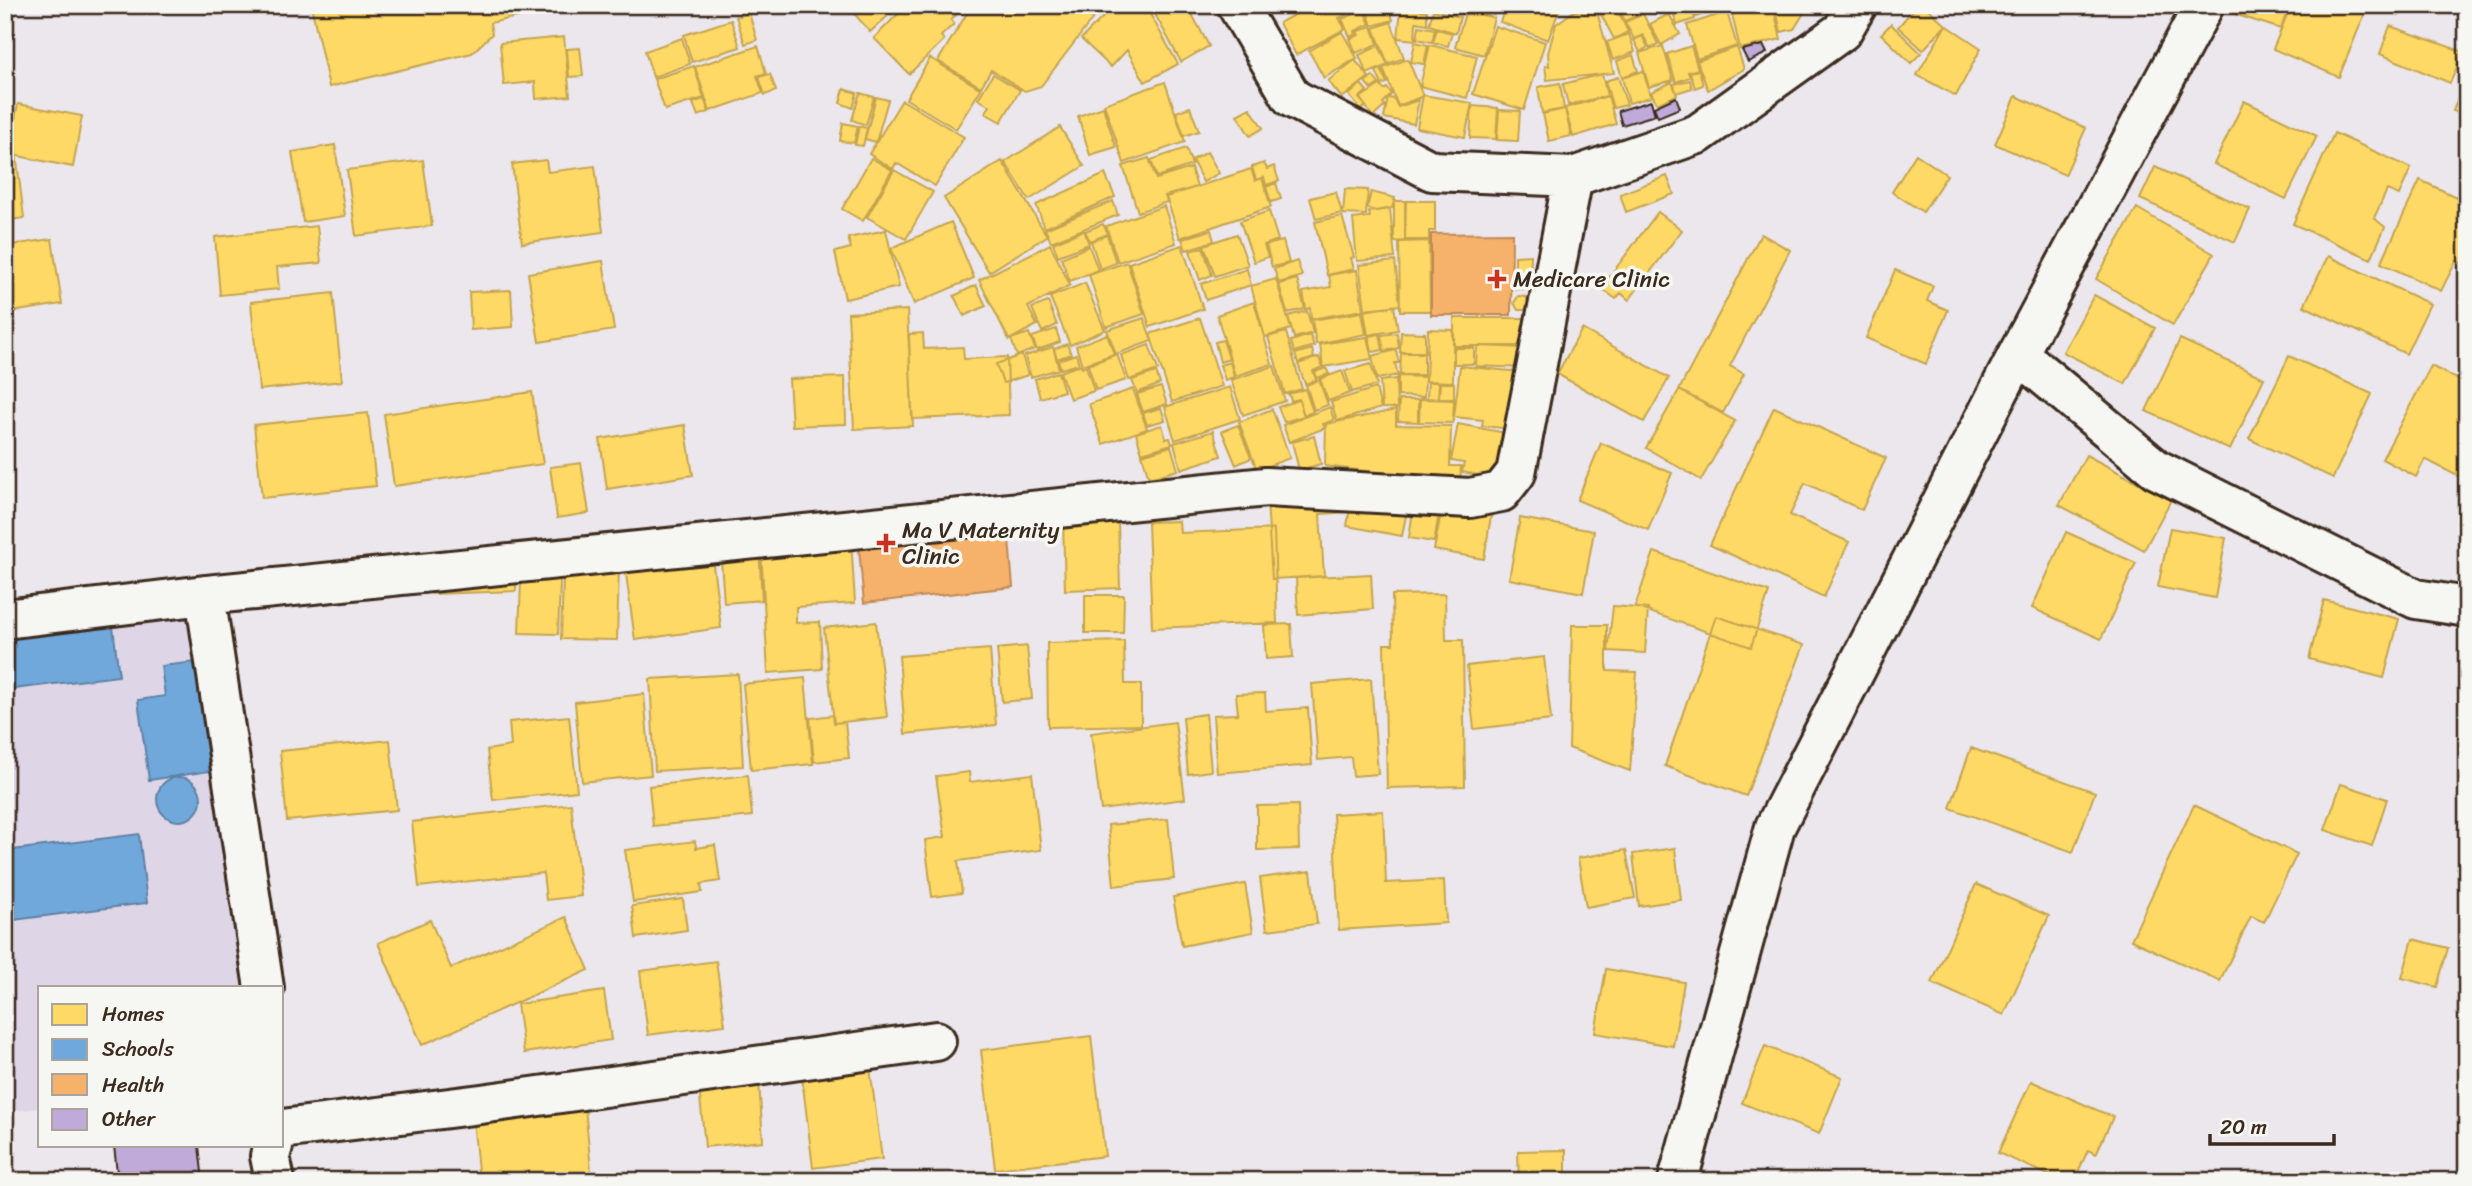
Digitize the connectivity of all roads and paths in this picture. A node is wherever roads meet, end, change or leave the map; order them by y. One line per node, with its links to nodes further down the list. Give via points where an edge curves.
1 (1237, 5): 4 (street, via 1292,97 1432,171)
2 (1857, 5): 4 (street, via 1842,31 1698,134)
3 (2204, 5): 5 (street)
4 (1573, 177): 6 (street, via 1516,473 1501,492 1470,498 1266,487)
5 (2018, 354): 7 (street, via 2156,469 2416,599); 13 (street, via 1775,827)
6 (205, 595): 8 (street); 9 (street)
7 (2467, 607)
8 (5, 619)
9 (264, 986)
10 (936, 1041): 11 (street)
11 (284, 1129)
12 (272, 1148): 14 (street)
13 (1678, 1180)
14 (275, 1181)

